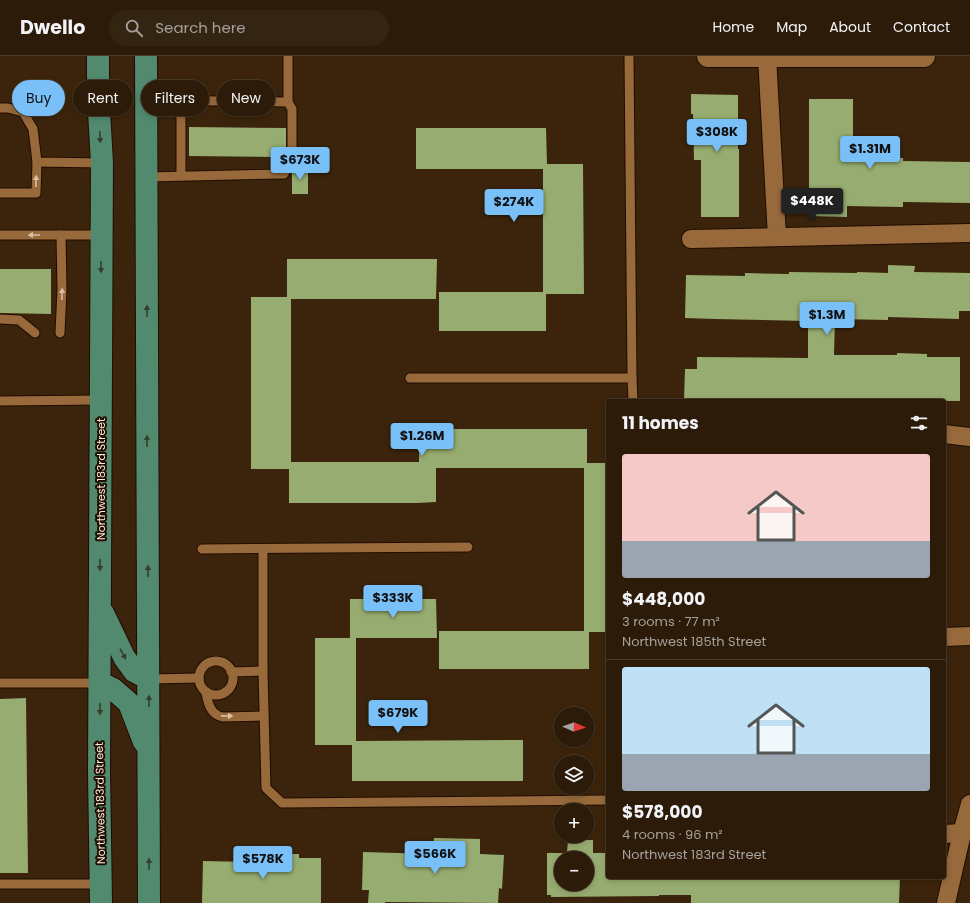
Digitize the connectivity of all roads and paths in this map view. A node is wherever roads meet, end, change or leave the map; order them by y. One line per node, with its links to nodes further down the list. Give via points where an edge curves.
1 (98, 56): 16 (main road, Northwest 183rd Street, one-way to 16)
2 (146, 56): 9 (main road)
3 (288, 56): 11 (lane)
4 (629, 56): 30 (lane)
5 (708, 56): 6 (main road)
6 (768, 56): 7 (main road); 24 (street)
7 (844, 56): 8 (main road)
8 (924, 56)
9 (146, 80)
10 (209, 101): 11 (lane)
11 (288, 102): 17 (lane, via 292,109 292,156 284,174)
12 (0, 108): 15 (lane, via 23,112 33,130)
13 (146, 116): 18 (main road)
14 (181, 116): 17 (lane)
15 (37, 162): 16 (lane); 19 (lane, one-way to 15, via 36,193)
16 (102, 163): 21 (main road, Northwest 183rd Street)
17 (180, 176): 18 (lane)
18 (146, 177): 45 (main road, one-way to 18)
19 (0, 193)
20 (970, 233): 24 (street)
21 (101, 234): 22 (lane); 32 (main road, Northwest 183rd Street, one-way to 32)
22 (61, 235): 23 (lane, one-way to 23); 28 (lane, one-way to 22)
23 (0, 236)
24 (777, 237): 25 (street)
25 (691, 239)
26 (0, 319): 27 (lane, via 19,320)
27 (35, 333)
28 (60, 333)
29 (410, 378): 30 (lane)
30 (632, 378): 31 (lane)
31 (633, 399)
32 (101, 400): 33 (lane); 39 (main road, Northwest 183rd Street, one-way to 39)
33 (0, 401)
34 (946, 434): 35 (street)
35 (970, 438)
36 (468, 547): 38 (lane)
37 (202, 549): 38 (lane)
38 (262, 549): 42 (lane)
39 (100, 607): 45 (main road, one-way to 45, via 124,657 134,671); 47 (main road, Northwest 183rd Street)
40 (970, 636): 41 (street)
41 (946, 637)
42 (263, 671): 43 (lane); 49 (lane)
43 (231, 672): 44 (lane, via 226,665 217,661 211,662 202,668); 48 (lane, via 231,686 222,694 212,695)
44 (199, 678): 45 (lane); 48 (lane, via 202,689)
45 (148, 679): 50 (main road, one-way to 45)
46 (0, 683): 47 (lane)
47 (100, 683): 50 (main road, via 113,689 129,704); 56 (main road, Northwest 183rd Street, one-way to 56)
48 (206, 692): 49 (lane, one-way to 49, via 208,702 218,716)
49 (264, 716): 51 (lane, via 266,788 282,803)
50 (149, 754): 57 (main road, one-way to 50)
51 (606, 800)
52 (970, 804): 54 (street)
53 (946, 835): 54 (street)
54 (964, 844): 58 (street)
55 (0, 884): 56 (lane)
56 (101, 894)
57 (149, 903)
58 (946, 903)

